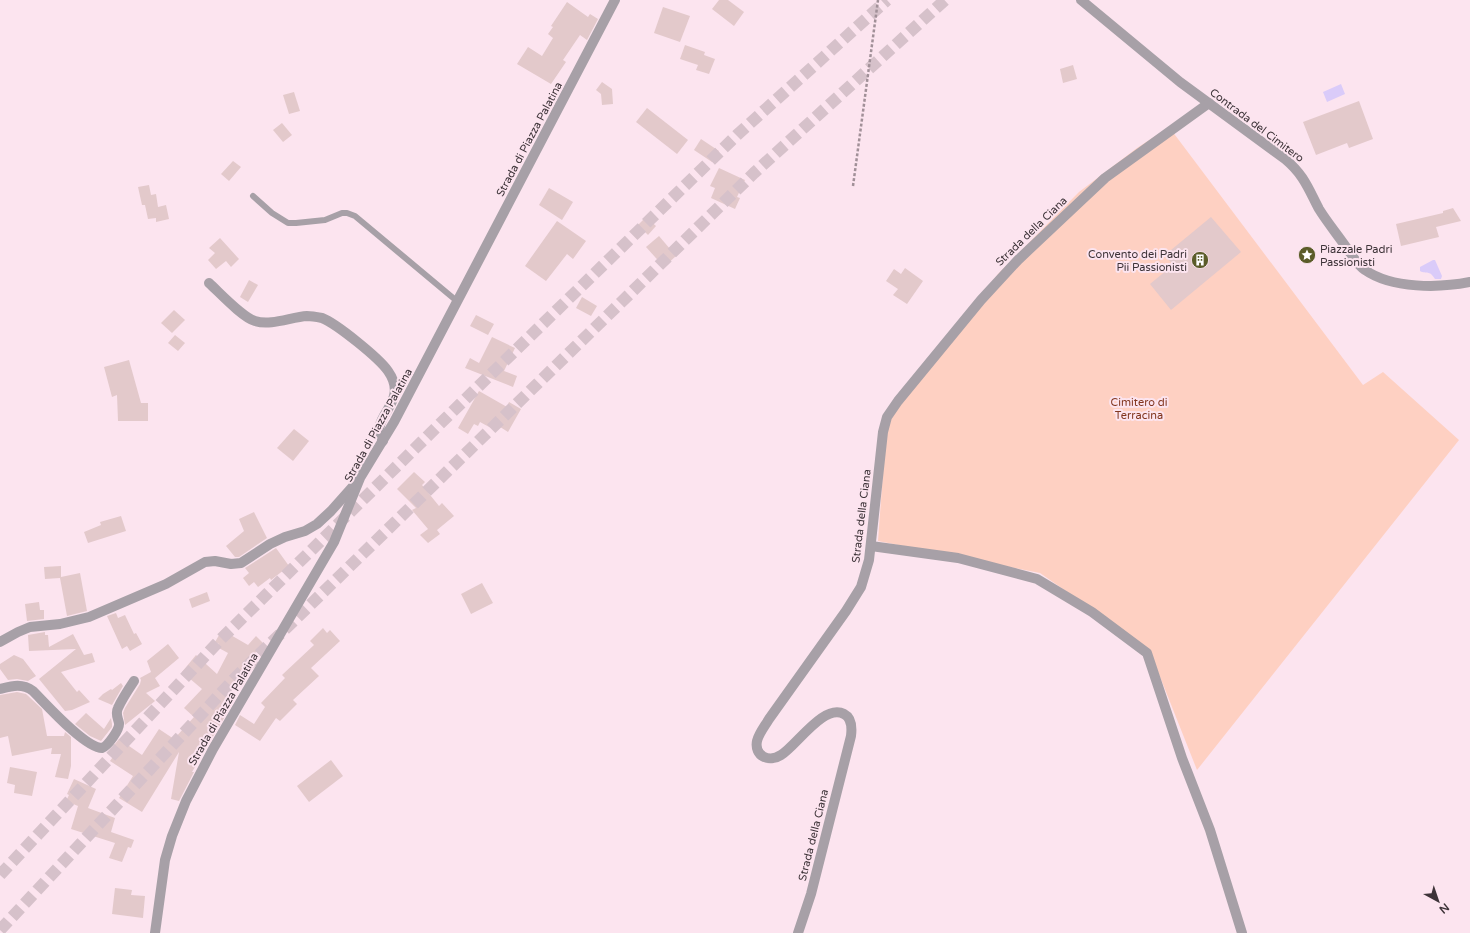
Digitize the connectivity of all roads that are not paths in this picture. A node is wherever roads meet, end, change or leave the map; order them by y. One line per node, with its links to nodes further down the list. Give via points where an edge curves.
1 (615, 0): 7 (street, Strada di Piazza Palatina)
2 (1081, 0): 3 (street, Contrada del Cimitero)
3 (1209, 103): 5 (street, Contrada del Cimitero, via 1295,168 1326,219 1356,262 1366,271 1402,283 1440,285); 10 (street, Strada della Ciana, via 1105,178 1023,255 981,300 898,401 887,417 884,427)
4 (253, 196): 7 (lane, via 288,223 325,220 342,213 356,216)
5 (1470, 282)
6 (209, 283): 8 (street, via 252,320 264,322 307,316 320,318 332,324 372,355 387,369 394,385 393,401 379,427)
7 (458, 302): 8 (street, Strada di Piazza Palatina)
8 (384, 441): 9 (street, Strada di Piazza Palatina)
9 (360, 478): 11 (street, via 331,512 317,524 270,544 241,562 205,562 166,584 89,617 60,624 30,627); 14 (street, Strada di Piazza Palatina, via 334,542 210,755 182,812 165,860)
10 (871, 546): 15 (street, Strada della Ciana, via 867,569 857,595 769,719 757,741 757,749 761,755 768,759 779,757 828,713 843,713 850,722 851,736 809,900); 16 (street, via 958,558 1037,579 1092,612 1147,653 1182,758 1210,830)
11 (0, 642)
12 (134, 681): 13 (street, via 117,709 119,727 102,748 80,736 27,687 17,685)
13 (0, 689)
14 (155, 933)
15 (798, 933)
16 (1242, 933)

